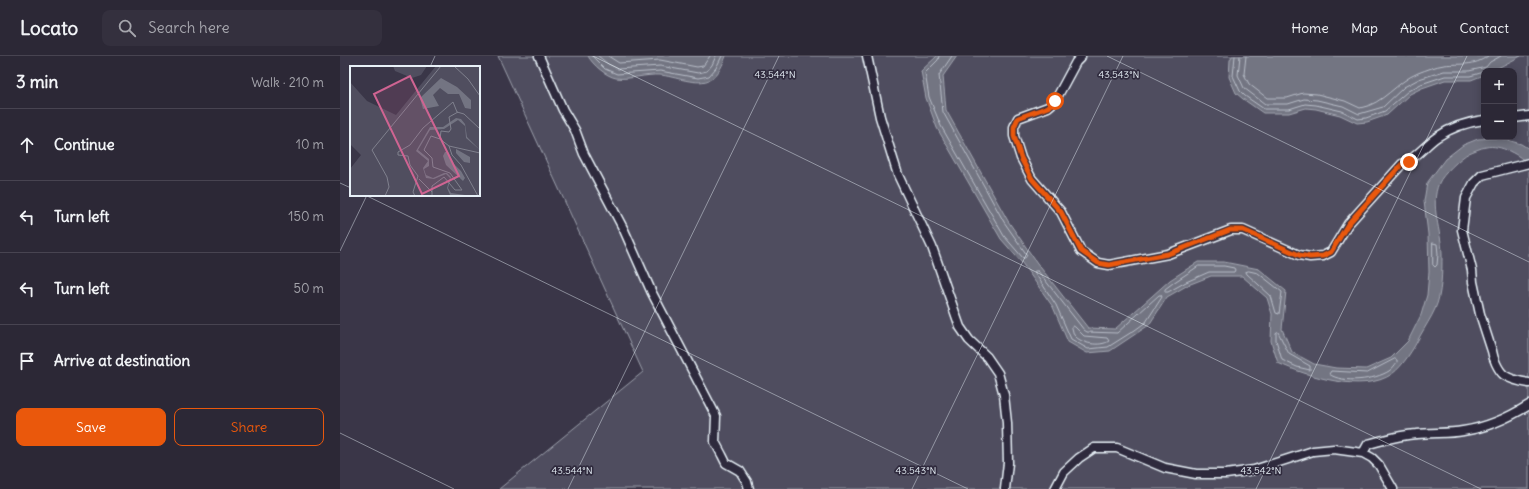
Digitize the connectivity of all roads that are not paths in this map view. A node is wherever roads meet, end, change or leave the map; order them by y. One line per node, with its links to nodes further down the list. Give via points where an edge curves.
1 (539, 56): 12 (lane, via 652,293 716,416 715,442 718,449 726,463 740,471)
2 (867, 56): 13 (lane, via 880,117 898,176 932,247 960,327 969,340 987,357 998,374 1004,395 1007,424 1008,463)
3 (1070, 56): 4 (lane)
4 (1083, 57): 7 (lane, via 1076,62 1055,101 1048,107 1018,118 1014,136 1021,158 1032,179 1061,212 1081,251 1098,263 1109,265 1168,254 1230,230 1243,230 1299,255 1323,256 1331,252 1348,224 1402,164 1409,162 1437,137 1455,127)
5 (1529, 116): 6 (lane)
6 (1517, 118)
7 (1481, 121)
8 (1529, 163): 9 (lane, via 1482,175 1474,183 1466,198 1462,230 1492,357 1503,374)
9 (1529, 383)
10 (1529, 405): 11 (lane, via 1485,426 1462,432 1416,434 1395,438 1368,444)
11 (1362, 453): 14 (lane, via 1334,449 1313,451 1254,470 1226,474 1196,474 1165,468 1117,448 1094,448 1078,458 1064,472); 15 (lane, via 1379,464)
12 (749, 489)
13 (1005, 489)
14 (1055, 489)
15 (1392, 489)

